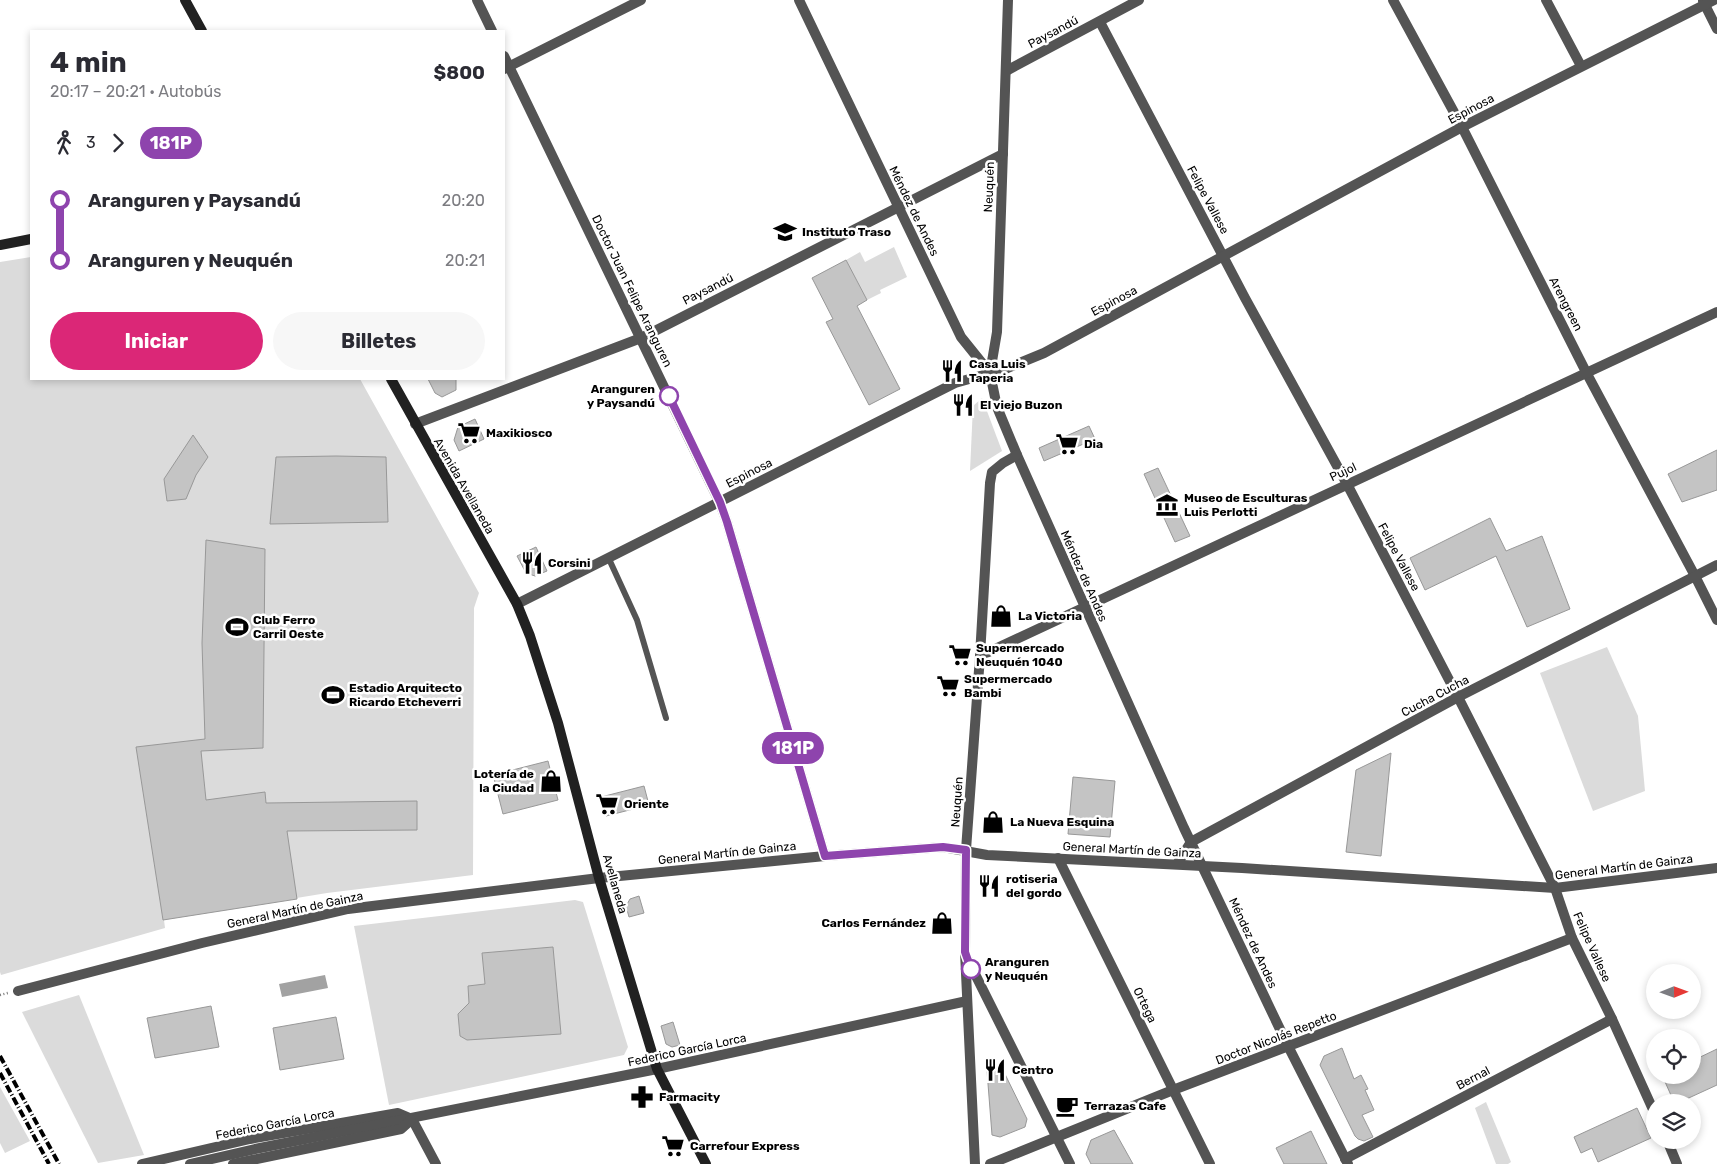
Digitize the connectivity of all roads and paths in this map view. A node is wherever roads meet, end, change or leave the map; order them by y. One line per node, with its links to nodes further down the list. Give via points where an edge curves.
1 (185, 0): 12 (street)
2 (476, 0): 13 (street)
3 (641, 0): 15 (street)
4 (799, 0): 19 (street, Méndez de Andes)
5 (1008, 0): 16 (street, Neuquén)
6 (1139, 0): 10 (street, Paysandú)
7 (1393, 0): 17 (street, Arengreen)
8 (1546, 0): 14 (street)
9 (1707, 2): 11 (street); 14 (street, Espinosa)
10 (1100, 22): 16 (street, Paysandú); 22 (street, Felipe Vallese)
11 (1717, 29)
12 (201, 30)
13 (491, 30)
14 (1581, 66): 17 (street, Espinosa)
15 (506, 68): 24 (street, Doctor Juan Felipe Aranguren)
16 (1006, 71): 18 (street, Neuquén)
17 (1462, 128): 22 (street, Espinosa); 25 (street, Arengreen)
18 (1003, 154): 19 (street, Paysandú); 26 (street, Neuquén, via 997,332)
19 (898, 207): 24 (street, Paysandú); 26 (street, Méndez de Andes, via 961,337)
20 (30, 239): 21 (street)
21 (0, 245)
22 (1223, 256): 26 (street, Espinosa, via 1044,353); 30 (street, Felipe Vallese)
23 (1717, 312): 25 (street, Pujol)
24 (641, 338): 28 (street, Paysandú); 31 (street, Doctor Juan Felipe Aranguren)
25 (1586, 372): 30 (street, Pujol); 34 (street, Arengreen)
26 (990, 373): 29 (street, Méndez de Andes, via 997,407); 31 (street, Espinosa, via 955,383)
27 (392, 380): 28 (street, Avenida Avellaneda)
28 (415, 424): 35 (street, Avenida Avellaneda)
29 (1017, 455): 36 (street, Méndez de Andes); 38 (street, Neuquén, via 992,472)
30 (1347, 484): 36 (street, Pujol); 39 (street, Felipe Vallese)
31 (720, 502): 32 (street, Espinosa); 43 (street, Doctor Juan Felipe Aranguren)
32 (609, 559): 35 (street, Espinosa); 40 (lane, via 637,620)
33 (1717, 565): 34 (street, Cucha Cucha)
34 (1695, 576): 37 (street, Arengreen); 39 (street, Cucha Cucha)
35 (518, 604): 48 (street, Avellaneda, via 558,723)
36 (1085, 608): 38 (street, Pujol); 41 (street, Méndez de Andes)
37 (1717, 620)
38 (980, 656): 42 (street, Neuquén)
39 (1458, 697): 41 (street, Cucha Cucha); 49 (street, Felipe Vallese)
40 (666, 718)
41 (1191, 842): 45 (street, Cucha Cucha); 46 (street, Méndez de Andes)
42 (966, 850): 43 (street, General Martín de Gainza, via 943,847); 44 (street, General Martín de Gainza, via 987,855); 51 (street, Neuquén)
43 (825, 856): 48 (street, General Martín de Gainza)
44 (1058, 858): 45 (street, General Martín de Gainza); 57 (street, Ortega)
45 (1177, 864): 46 (street, General Martín de Gainza)
46 (1203, 866): 49 (street, General Martín de Gainza); 55 (street, Méndez de Andes)
47 (1717, 868): 49 (street, General Martín de Gainza)
48 (599, 878): 52 (street, General Martín de Gainza, via 348,909); 56 (street, Avellaneda)
49 (1555, 888): 50 (street, Felipe Vallese)
50 (1572, 938): 54 (street, Felipe Vallese); 55 (street, Doctor Nicolás Repetto)
51 (965, 952): 53 (street, Neuquén); 60 (street)
52 (18, 991)
53 (967, 1002): 56 (street, Federico García Lorca); 68 (street, Neuquén)
54 (1612, 1019): 58 (street, Felipe Vallese); 62 (street, Bernal)
55 (1288, 1046): 57 (street, Doctor Nicolás Repetto); 62 (street, Méndez de Andes)
56 (657, 1069): 59 (street, Federico García Lorca); 67 (street, Avellaneda)
57 (1173, 1090): 60 (street, Doctor Nicolás Repetto); 71 (street, Ortega)
58 (1646, 1094)
59 (412, 1119): 63 (street, Federico García Lorca, via 398,1113 250,1139); 64 (street, Federico García Lorca); 65 (street, Federico García Lorca, via 402,1129); 66 (street)
60 (1056, 1137): 69 (street, Doctor Nicolás Repetto); 70 (street)
61 (1671, 1149): 72 (street)
62 (1346, 1161)
63 (142, 1164)
64 (190, 1164)
65 (233, 1164)
66 (436, 1164)
67 (706, 1164)
68 (975, 1164)
69 (990, 1164)
70 (1070, 1164)
71 (1210, 1164)
72 (1677, 1164)

